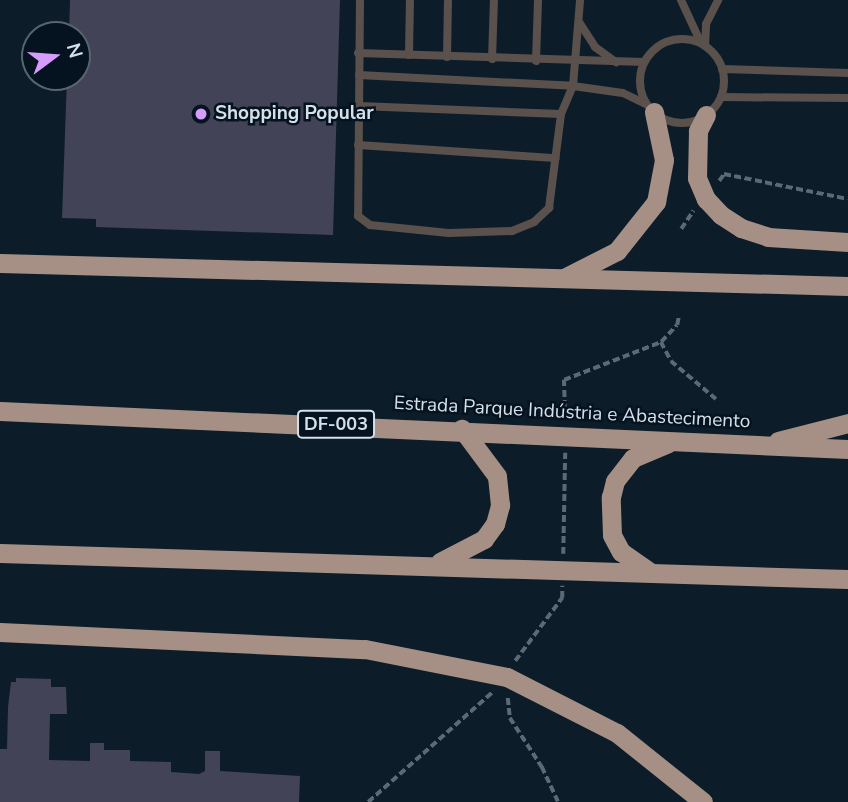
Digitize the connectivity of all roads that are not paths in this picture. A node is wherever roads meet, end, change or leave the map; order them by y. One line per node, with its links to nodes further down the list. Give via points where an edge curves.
1 (360, 0): 11 (lane)
2 (410, 0): 12 (lane)
3 (448, 0): 13 (lane)
4 (494, 0): 14 (lane)
5 (538, 0): 15 (lane)
6 (580, 0): 9 (lane)
7 (681, 0): 10 (lane)
8 (718, 0): 10 (lane, via 706,24)
9 (579, 22): 16 (lane, via 595,47); 18 (lane)
10 (703, 45): 17 (lane, via 669,40); 19 (lane)
11 (358, 53): 12 (lane); 21 (lane)
12 (409, 55): 13 (lane)
13 (447, 57): 14 (lane)
14 (492, 59): 15 (lane)
15 (536, 61): 18 (lane)
16 (616, 62): 17 (lane); 18 (lane)
17 (643, 62): 26 (lane, via 640,89)
18 (577, 63): 22 (lane)
19 (722, 69): 20 (lane); 23 (lane)
20 (848, 73)
21 (359, 75): 22 (lane); 25 (lane)
22 (573, 86): 26 (lane, via 623,93); 27 (lane)
23 (721, 97): 24 (lane); 28 (lane)
24 (848, 98)
25 (360, 106): 27 (lane); 29 (lane)
26 (650, 108): 28 (lane, via 674,122); 33 (highway, via 664,160 656,202 617,251)
27 (561, 114): 30 (lane)
28 (706, 115): 31 (highway, via 695,155 697,178 706,199 741,228 768,237)
29 (358, 145): 30 (lane); 30 (lane, via 357,203 363,223 449,233 512,230 534,222 548,208)
30 (556, 158)
31 (848, 242)
32 (0, 263): 33 (highway)
33 (562, 279): 34 (highway)
34 (848, 286)
35 (0, 411): 37 (highway, Estrada Parque Indústria e Abastecimento / DF-003)
36 (848, 423): 39 (highway)
37 (463, 429): 38 (highway, Estrada Parque Indústria e Abastecimento / DF-003); 44 (highway, via 497,476 498,513 473,548)
38 (672, 441): 39 (highway, Estrada Parque Indústria e Abastecimento / DF-003); 45 (highway, via 633,458 619,475 611,497 612,534 621,552)
39 (766, 446): 40 (highway, Estrada Parque Indústria e Abastecimento / DF-003)
40 (848, 449)
41 (0, 553): 42 (highway)
42 (68, 556): 43 (highway); 44 (highway)
43 (0, 562)
44 (433, 565): 45 (highway)
45 (651, 573): 46 (highway)
46 (848, 579)
47 (0, 632): 48 (highway, via 365,649 507,677 617,733)
48 (704, 802)

